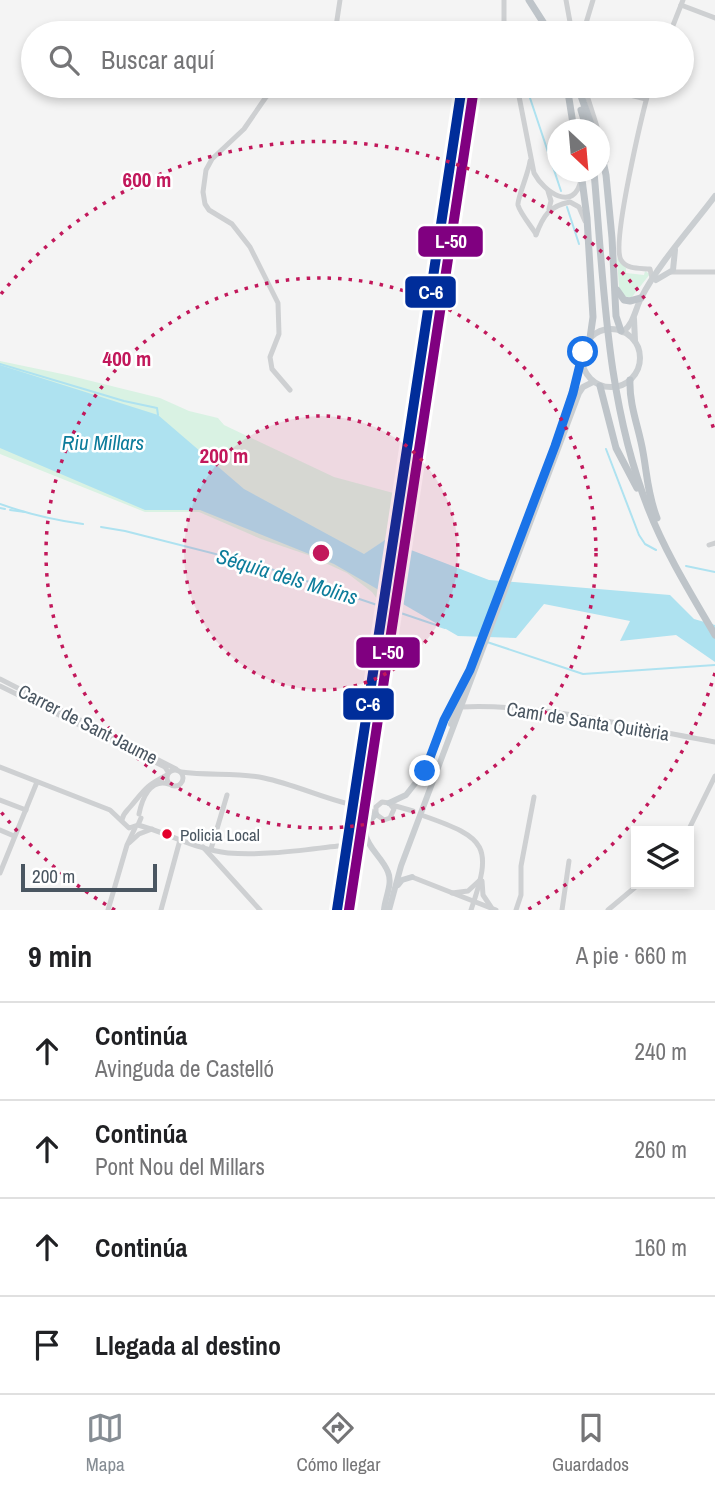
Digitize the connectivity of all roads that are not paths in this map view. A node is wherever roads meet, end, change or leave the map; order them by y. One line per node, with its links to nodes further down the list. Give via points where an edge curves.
1 (340, 0): 8 (street)
2 (503, 0): 9 (street)
3 (529, 0): 10 (highway)
4 (566, 0): 11 (street)
5 (593, 0): 12 (street)
6 (682, 3): 7 (street); 13 (street)
7 (715, 18)
8 (337, 21)
9 (504, 21)
10 (542, 21)
11 (570, 21)
12 (587, 21)
13 (675, 21)
14 (266, 98): 53 (street, via 244,129 212,159 203,192 209,210 232,224 250,247 278,303 279,334 270,356 272,369)
15 (519, 98): 26 (street)
16 (568, 98): 22 (highway)
17 (578, 98): 23 (highway)
18 (582, 98): 24 (highway)
19 (587, 98): 25 (street)
20 (642, 98): 21 (street)
21 (646, 99): 44 (street, via 617,253 627,267 650,269)
22 (572, 119)
23 (584, 119)
24 (591, 119)
25 (592, 119)
26 (531, 158): 32 (street); 33 (street)
27 (580, 182): 34 (street, via 570,197)
28 (582, 182): 39 (highway)
29 (595, 182): 55 (highway, via 613,378)
30 (607, 182): 40 (highway)
31 (609, 182): 40 (street)
32 (541, 186): 33 (street); 34 (street)
33 (524, 188): 37 (street, via 518,195 518,208)
34 (548, 191): 36 (street)
35 (715, 196): 41 (main road, via 676,248)
36 (549, 209): 38 (street); 39 (street, via 570,202 579,207)
37 (526, 216): 38 (street); 38 (street, via 536,235)
38 (543, 216)
39 (587, 238): 48 (highway, via 593,317)
40 (612, 238): 42 (highway)
41 (669, 266): 43 (street, via 686,272); 44 (main road)
42 (614, 272): 45 (highway, via 619,296 630,301); 47 (highway)
43 (715, 272)
44 (650, 284): 45 (main road)
45 (641, 298): 46 (main road)
46 (634, 317): 47 (main road); 49 (main road)
47 (620, 331): 48 (main road, via 610,329); 49 (main road)
48 (590, 338): 50 (main road)
49 (635, 341): 51 (main road, via 640,364)
50 (582, 360): 52 (main road); 54 (main road)
51 (627, 382): 52 (main road); 56 (highway)
52 (600, 385): 54 (main road, via 583,387 579,393); 55 (highway, via 616,448)
53 (290, 390)
54 (535, 506): 58 (main road)
55 (647, 507): 56 (highway)
56 (660, 535): 57 (highway)
57 (715, 635)
58 (472, 671): 61 (main road); 76 (main road, via 444,720 425,771 406,795); 110 (main road, via 409,835)
59 (0, 679): 64 (street, Carrer de Sant Jaume)
60 (0, 686): 65 (street, Carrer de Sant Jaume, via 165,767)
61 (461, 707): 62 (street, Camí de Santa Quitèria, via 494,705); 97 (main road)
62 (715, 743)
63 (0, 767): 69 (street)
64 (179, 771): 65 (street); 66 (street, Carrer de Sant Jaume); 68 (street)
65 (167, 774): 70 (street); 80 (street, via 146,786)
66 (204, 775): 68 (street, Carrer de Sant Jaume); 75 (street, Carrer de Sant Jaume, via 263,777)
67 (715, 776): 88 (street)
68 (183, 781): 70 (street, Carrer de Sant Jaume, via 177,786)
69 (37, 782): 78 (street); 79 (street)
70 (170, 784): 84 (street, Carrer de Sant Jaume, via 156,784 149,790)
71 (227, 795): 96 (street)
72 (534, 797): 112 (street)
73 (0, 800): 78 (street)
74 (379, 803): 76 (street); 82 (street); 82 (street, via 361,805)
75 (349, 804)
76 (391, 804): 77 (street); 83 (street)
77 (405, 809): 81 (street); 83 (street)
78 (26, 810): 91 (street)
79 (110, 810): 80 (street); 86 (street)
80 (124, 811): 84 (street, via 135,810); 86 (street)
81 (413, 811)
82 (376, 813): 83 (street, via 384,820); 110 (main road, via 367,828 367,840 389,873)
83 (393, 814)
84 (140, 816): 87 (street); 89 (street)
85 (424, 816): 102 (street, via 472,837 480,847)
86 (123, 823): 87 (street); 93 (street)
87 (136, 826): 89 (street); 93 (street)
88 (690, 826)
89 (152, 829): 92 (street); 93 (street)
90 (0, 830): 91 (street)
91 (15, 836): 98 (street)
92 (180, 839): 95 (street); 108 (street)
93 (127, 845): 107 (street)
94 (338, 846): 96 (street, via 264,853)
95 (203, 847): 96 (street); 109 (street)
96 (211, 849)
97 (408, 849): 101 (main road, via 404,868); 110 (main road)
98 (2, 860): 100 (street)
99 (569, 861): 113 (street)
100 (0, 873)
101 (412, 877): 104 (street); 110 (main road, via 399,883)
102 (482, 877): 104 (street, via 468,891); 105 (street); 106 (street, via 483,895)
103 (633, 889): 114 (street)
104 (451, 893): 105 (street)
105 (474, 902): 106 (street); 111 (street)
106 (494, 909)
107 (108, 910)
108 (161, 910)
109 (260, 910)
110 (386, 910)
111 (471, 910)
112 (516, 910)
113 (562, 910)
114 (608, 910)

